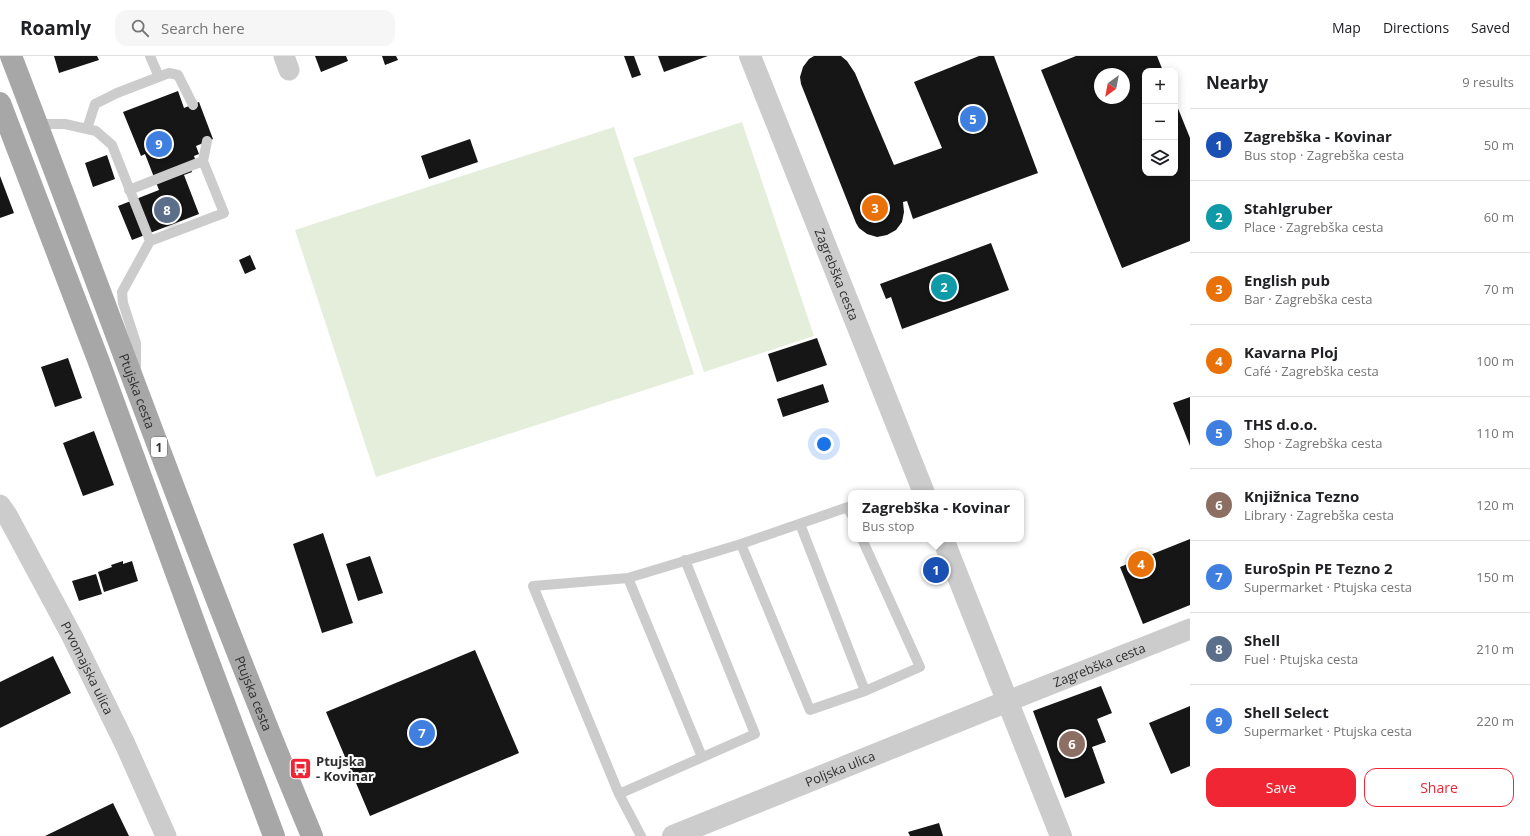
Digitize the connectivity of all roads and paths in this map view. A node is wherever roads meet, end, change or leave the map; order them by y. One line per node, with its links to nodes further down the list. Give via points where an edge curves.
1 (150, 56): 4 (lane)
2 (750, 56): 14 (street, Zagrebška cesta)
3 (12, 57): 7 (main road, Ptujska cesta / 1)
4 (159, 77): 6 (lane, via 169,73 178,75); 8 (lane, via 95,104)
5 (0, 103): 29 (main road, Ptujska cesta / 1, via 99,362)
6 (193, 105)
7 (37, 124): 8 (lane, via 65,124); 13 (main road, Ptujska cesta / 1)
8 (87, 129): 11 (lane, via 96,131 112,144)
9 (207, 141): 10 (lane)
10 (203, 161): 11 (lane); 12 (lane, via 224,213)
11 (129, 190): 12 (lane)
12 (150, 241): 13 (lane, via 122,292 136,343)
13 (135, 384): 30 (main road, Ptujska cesta / 1, via 279,758)
14 (923, 490)
15 (0, 505): 28 (street, Prvomajska ulica, via 72,636 125,744)
16 (848, 507): 17 (lane)
17 (800, 524): 20 (lane); 24 (lane)
18 (863, 542): 24 (lane, via 920,667)
19 (944, 542): 25 (street)
20 (741, 544): 21 (lane); 24 (lane, via 810,710)
21 (685, 560): 22 (lane); 26 (lane, via 755,734)
22 (628, 578): 26 (lane); 27 (lane, via 533,586)
23 (1190, 629): 25 (street, Zagrebška cesta)
24 (865, 691)
25 (1008, 701): 32 (street, Poljska ulica); 33 (street)
26 (702, 757): 27 (lane)
27 (619, 794): 31 (lane)
28 (166, 836)
29 (274, 836)
30 (312, 836)
31 (641, 836)
32 (672, 836)
33 (1061, 836)

